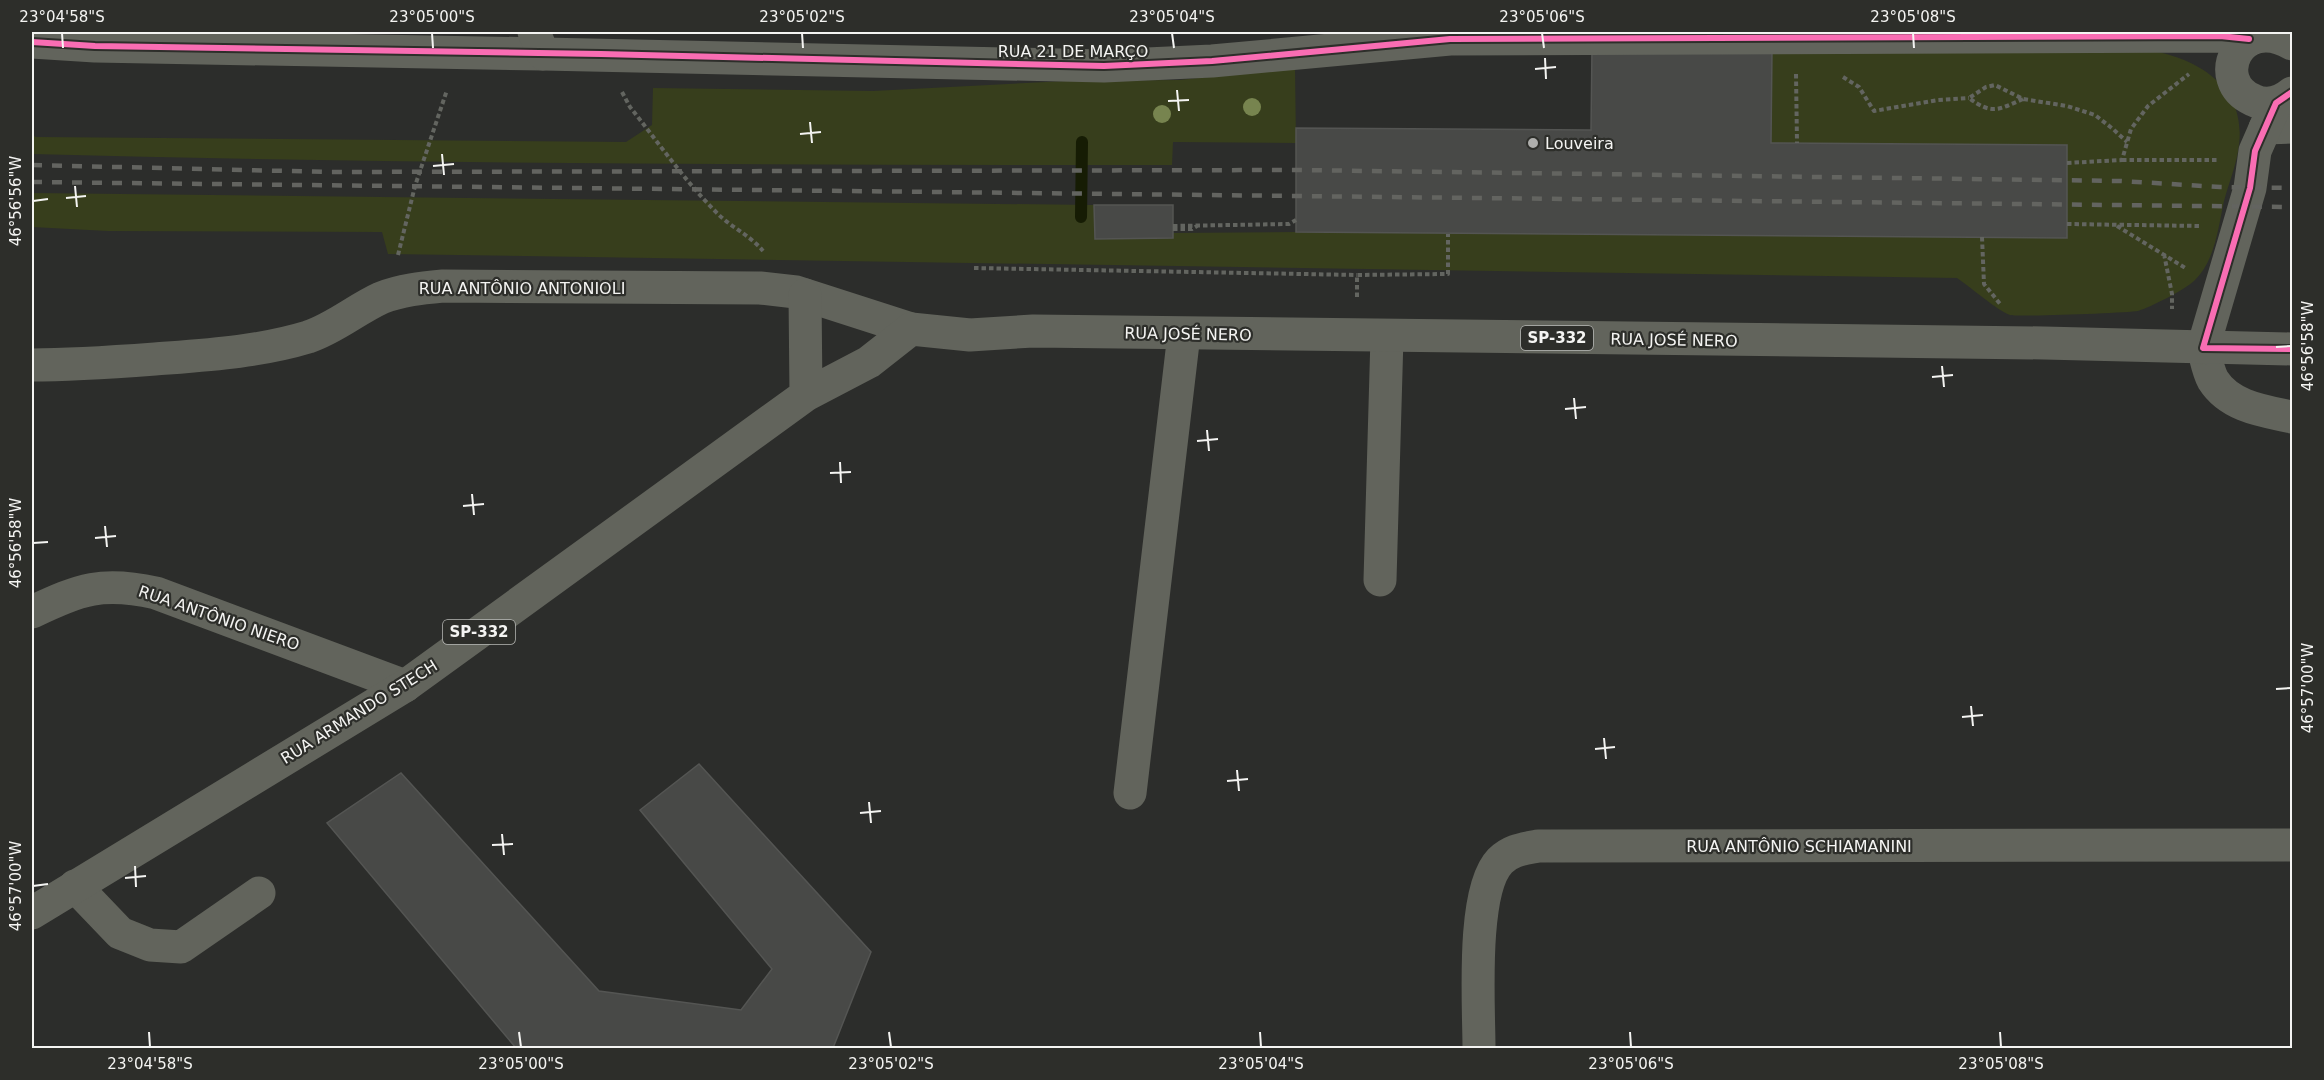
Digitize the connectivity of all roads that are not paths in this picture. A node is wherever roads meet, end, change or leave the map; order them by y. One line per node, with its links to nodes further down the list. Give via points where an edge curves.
1 (1694, 35): 2 (main road, RUA 21 DE MARÇO); 5 (main road, RUA 21 DE MARÇO, via 1450,39 1212,61 1104,66 602,54)
2 (2164, 38): 3 (main road, RUA 21 DE MARÇO); 7 (main road, RUA 21 DE MARÇO)
3 (2249, 39): 6 (main road, RUA 21 DE MARÇO, via 2265,34); 7 (main road, via 2237,51)
4 (32, 42): 5 (main road, RUA 21 DE MARÇO, via 459,52)
5 (539, 43)
6 (2292, 43)
7 (2232, 66): 8 (main road, via 2234,83)
8 (2244, 97): 9 (main road); 9 (main road, via 2260,103)
9 (2268, 127): 14 (main road, via 2250,188)
10 (801, 293): 11 (main road, RUA ANTÔNIO ANTONIOLI); 16 (main road, RUA ANTÔNIO ANTONIOLI, via 760,288 443,286 388,296 332,328 267,345 210,355); 17 (main road)
11 (911, 329): 12 (main road, RUA JOSÉ NERO / SP-332, via 970,334); 17 (main road, RUA ARMANDO STECH / SP-332, via 869,362)
12 (1184, 334): 13 (main road, RUA JOSÉ NERO / SP-332); 22 (main road)
13 (1372, 337): 14 (main road, RUA JOSÉ NERO / SP-332); 19 (main road)
14 (2188, 348): 15 (main road, RUA JOSÉ NERO / SP-332); 18 (main road, via 2228,396 2253,408)
15 (2292, 349)
16 (32, 365)
17 (807, 395): 21 (main road, RUA ARMANDO STECH / SP-332)
18 (2292, 417)
19 (1380, 580)
20 (32, 612): 21 (main road, RUA ANTÔNIO NIERO, via 70,595 126,586 156,592)
21 (405, 686): 24 (main road, RUA ARMANDO STECH / SP-332)
22 (1130, 793)
23 (2292, 845): 27 (main road, RUA ANTÔNIO SCHIAMANINI, via 1538,846 1514,850 1498,862 1483,904 1478,952)
24 (75, 886): 25 (main road, via 120,933 150,945 181,947); 26 (main road, RUA ARMANDO STECH / SP-332)
25 (259, 893)
26 (32, 913)
27 (1479, 1048)

